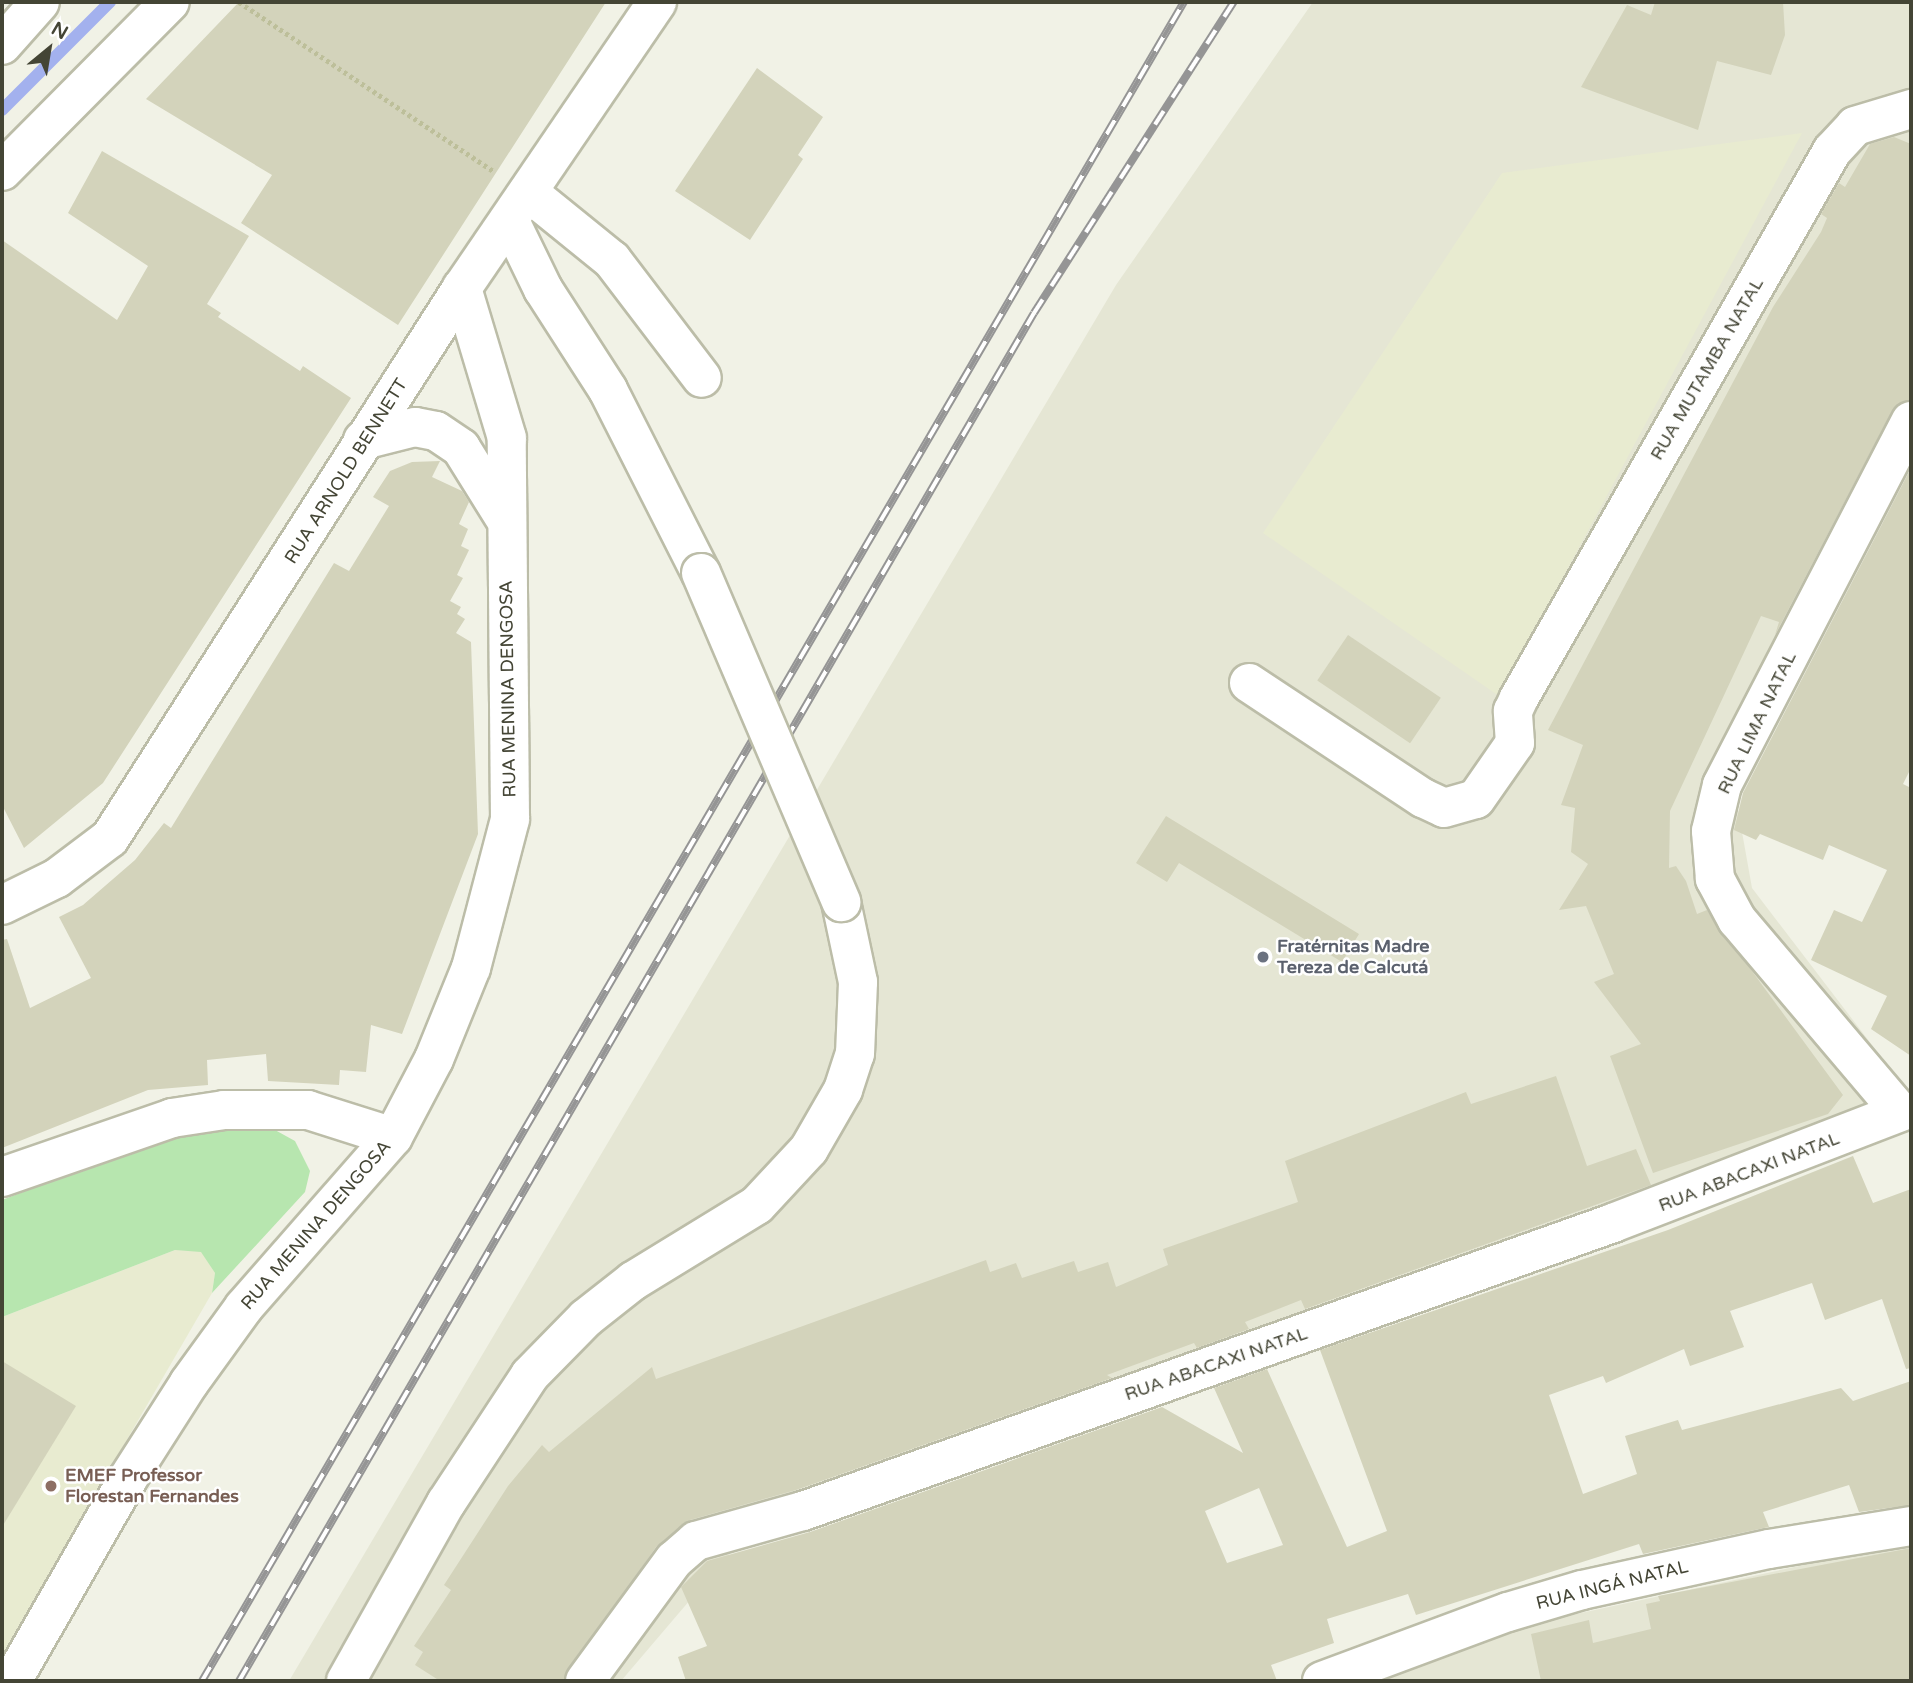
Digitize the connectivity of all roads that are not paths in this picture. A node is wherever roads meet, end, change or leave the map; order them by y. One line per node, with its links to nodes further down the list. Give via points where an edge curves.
1 (40, 2): 4 (street)
2 (170, 2): 6 (street)
3 (657, 2): 7 (street, RUA ARNOLD BENNETT)
4 (2, 45)
5 (1911, 109): 13 (street, RUA MUTAMBA NATAL, via 1854,127 1832,151 1536,668 1513,711 1515,743 1476,799 1444,808)
6 (2, 171)
7 (519, 206): 8 (street, RUA ARNOLD BENNETT); 9 (street, via 612,260); 19 (street, bridge, via 543,289 608,390 701,573 841,902 858,982 855,1054 843,1090 809,1149 757,1205 633,1281 586,1318 530,1375 446,1503)
8 (462, 288): 11 (street, RUA ARNOLD BENNETT); 12 (street, RUA MENINA DENGOSA, via 507,438)
9 (702, 378)
10 (1911, 421): 15 (street, RUA LIMA NATAL, via 1722,785 1711,831 1715,879 1737,920)
11 (363, 440): 12 (street, via 415,427 436,431 461,448); 14 (street, RUA ARNOLD BENNETT, via 210,690 110,838 57,878)
12 (504, 517): 16 (street, RUA MENINA DENGOSA, via 510,819 471,968 435,1059)
13 (1249, 683)
14 (2, 905)
15 (1907, 1112): 21 (street, RUA ABACAXI NATAL, via 1714,1187 803,1511 696,1541 674,1560)
16 (393, 1137): 17 (street, via 308,1110 224,1110 172,1118); 20 (street, RUA MENINA DENGOSA, via 244,1307 189,1383)
17 (2, 1177)
18 (1911, 1526): 22 (street, RUA INGÁ NATAL, via 1769,1549 1582,1590 1471,1625)
19 (359, 1677)
20 (12, 1681)
21 (585, 1681)
22 (1322, 1681)

